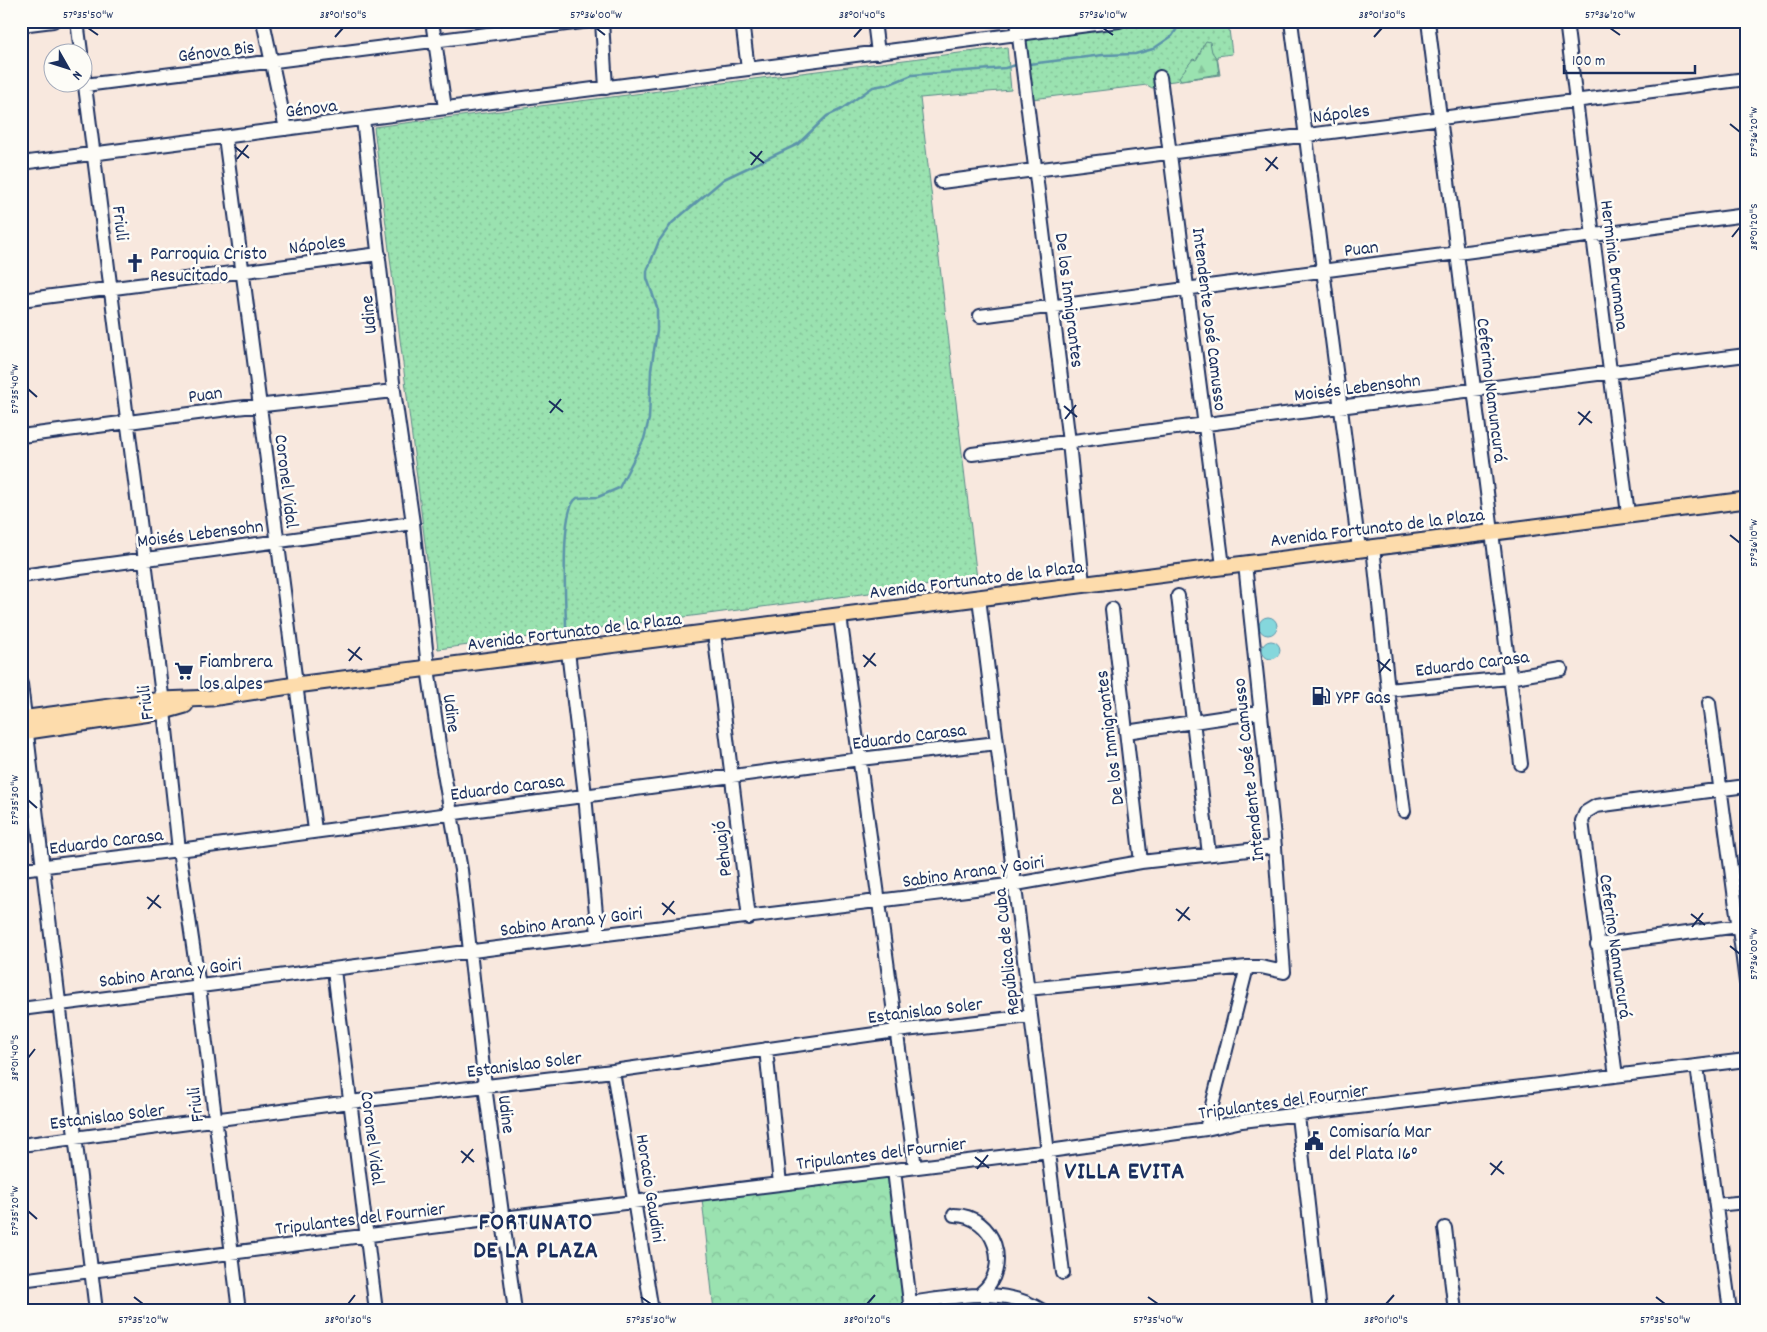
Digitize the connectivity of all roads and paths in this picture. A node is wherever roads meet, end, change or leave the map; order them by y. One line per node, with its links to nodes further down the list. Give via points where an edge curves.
1 (53, 21): 14 (street)
2 (78, 21): 17 (street)
3 (263, 21): 19 (street)
4 (432, 21): 16 (street)
5 (590, 21): 16 (street, Génova Bis)
6 (602, 21): 24 (street)
7 (742, 21): 20 (street)
8 (874, 21): 18 (street)
9 (1017, 21): 15 (street, De los Inmigrantes)
10 (1119, 21): 15 (street)
11 (1291, 21): 31 (street)
12 (1428, 21): 28 (street, Ceferino Namuncurá)
13 (1566, 21): 26 (street, Herminia Brumana)
14 (21, 25)
15 (1019, 34): 18 (street); 36 (street, De los Inmigrantes)
16 (435, 41): 19 (street, Génova Bis); 27 (street)
17 (80, 42)
18 (878, 53): 20 (street, Génova)
19 (272, 62): 23 (street, Génova Bis); 30 (street)
20 (748, 69): 24 (street, Génova)
21 (1160, 76): 33 (street, Intendente José Camusso)
22 (1746, 79): 26 (street, Nápoles)
23 (92, 84)
24 (606, 88): 27 (street, Génova)
25 (86, 92): 34 (street, Friuli)
26 (1576, 101): 28 (street, Nápoles); 39 (street, Herminia Brumana)
27 (445, 108): 29 (street, Génova)
28 (1440, 118): 31 (street, Nápoles); 41 (street, Ceferino Namuncurá)
29 (363, 119): 30 (street, Génova); 40 (street, Udine)
30 (286, 129): 32 (street, Génova)
31 (1306, 136): 33 (street, Nápoles); 43 (street)
32 (225, 137): 34 (street, Génova); 42 (street, Coronel Vidal)
33 (1171, 153): 36 (street, Nápoles); 45 (street, Intendente José Camusso)
34 (94, 154): 35 (street, Génova); 44 (street, Friuli)
35 (21, 163)
36 (1036, 171): 37 (street, Nápoles); 47 (street, De los Inmigrantes)
37 (941, 182)
38 (1746, 215): 39 (street, Puan)
39 (1593, 236): 41 (street, Puan); 50 (street, Herminia Brumana)
40 (380, 254): 42 (street, Nápoles); 52 (street, Udine)
41 (1457, 254): 43 (street, Puan); 51 (street, Ceferino Namuncurá)
42 (242, 271): 44 (street, Nápoles); 53 (street, Coronel Vidal)
43 (1323, 271): 45 (street, Puan); 54 (street)
44 (111, 288): 46 (street, Nápoles); 55 (street, Friuli)
45 (1188, 288): 47 (street, Puan); 56 (street, Intendente José Camusso)
46 (21, 300)
47 (1052, 306): 48 (street, Puan); 58 (street, De los Inmigrantes)
48 (980, 316)
49 (1746, 355): 50 (street, Moisés Lebensohn)
50 (1610, 373): 51 (street, Moisés Lebensohn); 61 (street, Herminia Brumana)
51 (1474, 390): 54 (street, Moisés Lebensohn); 63 (street, Ceferino Namuncurá)
52 (394, 391): 53 (street, Puan); 62 (street, Udine)
53 (260, 405): 55 (street, Puan); 64 (street, Coronel Vidal)
54 (1341, 407): 56 (street, Moisés Lebensohn); 65 (street)
55 (128, 422): 57 (street, Puan); 66 (street, Friuli)
56 (1206, 424): 58 (street, Moisés Lebensohn); 68 (street, Intendente José Camusso)
57 (21, 436)
58 (1069, 442): 59 (street, Moisés Lebensohn); 70 (street, De los Inmigrantes)
59 (972, 454)
60 (1746, 500): 61 (main road, Avenida Fortunato de la Plaza)
61 (1628, 514): 63 (main road, Avenida Fortunato de la Plaza)
62 (413, 524): 64 (street, Moisés Lebensohn); 77 (street, Udine)
63 (1492, 532): 65 (main road, Avenida Fortunato de la Plaza); 79 (street, Ceferino Namuncurá)
64 (277, 541): 66 (street, Moisés Lebensohn); 81 (street, Coronel Vidal)
65 (1366, 548): 67 (main road, Avenida Fortunato de la Plaza); 82 (street)
66 (145, 558): 69 (street, Moisés Lebensohn); 84 (street, Friuli)
67 (1245, 564): 68 (main road, Avenida Fortunato de la Plaza); 85 (street, Intendente José Camusso)
68 (1222, 566): 70 (main road, Avenida Fortunato de la Plaza)
69 (21, 576)
70 (1083, 584): 72 (main road, Avenida Fortunato de la Plaza)
71 (1178, 596): 86 (street)
72 (979, 598): 74 (main road, Avenida Fortunato de la Plaza); 89 (street, República de Cuba)
73 (1112, 609): 88 (street, De los Inmigrantes)
74 (840, 616): 75 (main road, Avenida Fortunato de la Plaza); 90 (street)
75 (714, 632): 76 (main road, Avenida Fortunato de la Plaza); 92 (street, Pehuajó)
76 (568, 651): 77 (main road, Avenida Fortunato de la Plaza); 95 (street)
77 (428, 668): 81 (main road, Avenida Fortunato de la Plaza); 97 (street, Udine)
78 (1561, 669): 79 (street, Eduardo Carasa)
79 (1509, 678): 82 (street, Eduardo Carasa); 91 (street, Ceferino Namuncurá)
80 (21, 684): 87 (street)
81 (296, 685): 84 (main road, Avenida Fortunato de la Plaza); 98 (street, Coronel Vidal)
82 (1388, 690): 96 (street)
83 (1708, 703): 94 (street)
84 (163, 706): 87 (main road, Avenida Fortunato de la Plaza); 100 (street, Friuli)
85 (1260, 712): 86 (street); 99 (street, Intendente José Camusso)
86 (1194, 722): 88 (street); 101 (street)
87 (24, 725): 103 (street)
88 (1126, 732): 102 (street, De los Inmigrantes)
89 (997, 743): 90 (street, Eduardo Carasa); 105 (street, República de Cuba)
90 (860, 759): 92 (street, Eduardo Carasa); 106 (street)
91 (1521, 764)
92 (731, 776): 95 (street, Eduardo Carasa); 107 (street, Pehuajó)
93 (1746, 786): 94 (street)
94 (1720, 789): 108 (street); 110 (street, Ceferino Namuncurá, via 1596,806 1586,812 1582,821)
95 (585, 795): 97 (street, Eduardo Carasa); 109 (street)
96 (1404, 811)
97 (451, 812): 98 (street, Eduardo Carasa); 111 (street, Udine, via 461,870)
98 (315, 830): 100 (street, Eduardo Carasa)
99 (1275, 847): 101 (street, Sabino Arana y Goiri); 112 (street, Intendente José Camusso, via 1284,972)
100 (179, 850): 103 (street, Eduardo Carasa); 115 (street, Friuli)
101 (1209, 854): 102 (street, Sabino Arana y Goiri)
102 (1141, 862): 105 (street, Sabino Arana y Goiri)
103 (43, 866): 104 (street, Eduardo Carasa); 117 (street)
104 (21, 869)
105 (1016, 884): 106 (street, Sabino Arana y Goiri); 116 (street, República de Cuba)
106 (879, 901): 107 (street, Sabino Arana y Goiri); 120 (street)
107 (749, 918): 109 (street, Sabino Arana y Goiri)
108 (1742, 925): 110 (street); 114 (street)
109 (598, 934): 111 (street, Sabino Arana y Goiri)
110 (1597, 945): 125 (street, Ceferino Namuncurá)
111 (469, 953): 113 (street, Sabino Arana y Goiri); 126 (street, Udine)
112 (1247, 967): 116 (street); 130 (street)
113 (334, 970): 115 (street, Sabino Arana y Goiri); 127 (street, Coronel Vidal)
114 (1746, 982)
115 (199, 987): 117 (street, Sabino Arana y Goiri); 129 (street, Friuli)
116 (1027, 989): 119 (street, República de Cuba)
117 (60, 1004): 118 (street, Sabino Arana y Goiri); 131 (street)
118 (21, 1009)
119 (1030, 1016): 120 (street, Estanislao Soler); 133 (street, República de Cuba)
120 (896, 1031): 121 (street, Estanislao Soler); 134 (street)
121 (766, 1049): 124 (street, Estanislao Soler); 136 (street)
122 (1746, 1060): 123 (street, Tripulantes del Fournier)
123 (1697, 1066): 125 (street, Tripulantes del Fournier); 139 (street)
124 (613, 1071): 126 (street, Estanislao Soler); 137 (street, Horacio Gaudini)
125 (1616, 1076): 128 (street, Tripulantes del Fournier)
126 (485, 1086): 127 (street, Estanislao Soler); 141 (street, Udine)
127 (350, 1102): 129 (street, Estanislao Soler); 143 (street, Coronel Vidal)
128 (1298, 1116): 130 (street, Tripulantes del Fournier, via 1242,1121); 156 (street)
129 (214, 1120): 131 (street, Estanislao Soler); 144 (street, Friuli)
130 (1206, 1129): 133 (street, Tripulantes del Fournier)
131 (76, 1138): 132 (street, Estanislao Soler); 145 (street)
132 (21, 1145)
133 (1049, 1151): 134 (street, Tripulantes del Fournier); 146 (street, República de Cuba)
134 (915, 1167): 135 (street, Tripulantes del Fournier)
135 (894, 1170): 136 (street, Tripulantes del Fournier); 149 (street)
136 (780, 1184): 137 (street, Tripulantes del Fournier)
137 (636, 1202): 141 (street, Tripulantes del Fournier); 154 (street, Horacio Gaudini)
138 (1746, 1202): 139 (street)
139 (1716, 1205): 158 (street)
140 (954, 1215): 148 (street, via 979,1221 990,1234 996,1250 992,1280)
141 (502, 1218): 143 (street, Tripulantes del Fournier); 153 (street, Udine)
142 (1445, 1228): 157 (street)
143 (367, 1235): 144 (street, Tripulantes del Fournier); 152 (street, Coronel Vidal)
144 (231, 1253): 145 (street, Tripulantes del Fournier); 151 (street, Friuli)
145 (92, 1271): 147 (street, Tripulantes del Fournier); 150 (street)
146 (1063, 1273)
147 (21, 1280)
148 (981, 1294): 149 (street); 155 (street, via 1016,1298)
149 (910, 1307)
150 (96, 1311)
151 (239, 1311)
152 (376, 1311)
153 (515, 1311)
154 (652, 1311)
155 (1044, 1311)
156 (1320, 1311)
157 (1455, 1311)
158 (1730, 1311)

